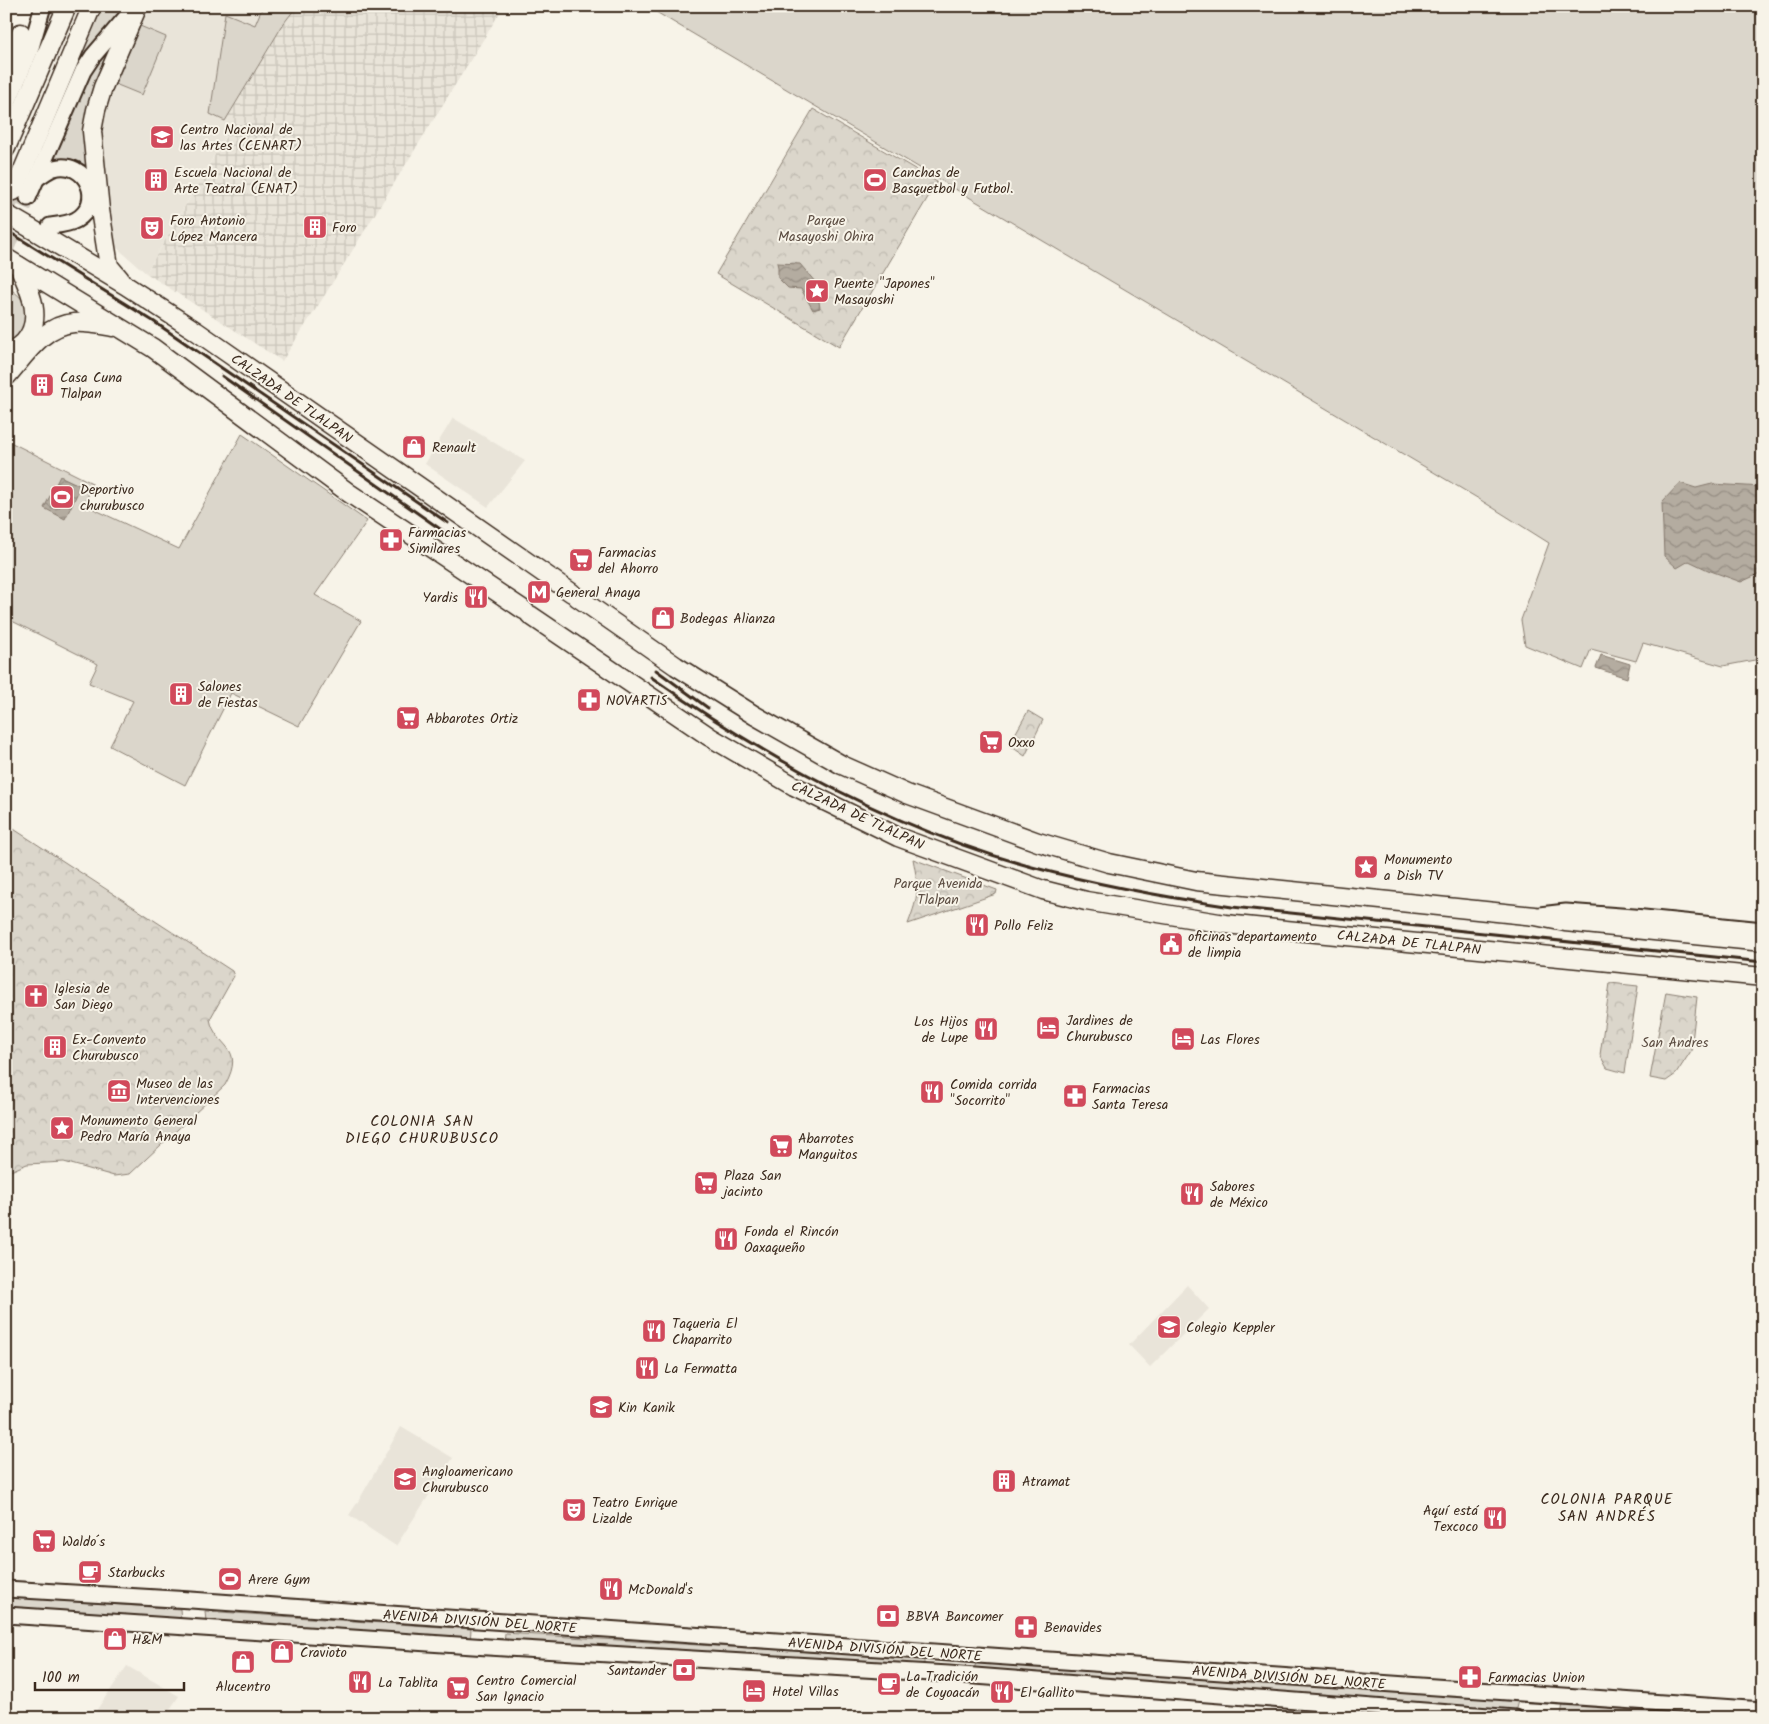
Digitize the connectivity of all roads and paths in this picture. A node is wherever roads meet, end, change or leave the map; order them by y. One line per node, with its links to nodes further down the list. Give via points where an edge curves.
1 (43, 6): 7 (main road, via 30,51)
2 (67, 6): 8 (highway)
3 (92, 6): 10 (highway)
4 (137, 6): 9 (main road, via 83,71); 14 (highway, via 103,87 92,131 109,266)
5 (21, 33): 6 (highway)
6 (6, 67)
7 (6, 107)
8 (6, 148)
9 (37, 178): 10 (main road); 12 (main road, via 53,168 68,168 79,173 90,188 88,207 80,217 69,223)
10 (21, 194)
11 (6, 214): 14 (highway, CALZADA DE TLALPAN, bridge)
12 (50, 226)
13 (13, 262): 15 (highway, CALZADA DE TLALPAN); 16 (highway, via 34,304 33,325 22,345)
14 (125, 285): 18 (highway, CALZADA DE TLALPAN, via 204,336 684,671 842,765 907,794 1038,842 1109,863 1196,881)
15 (121, 328): 17 (highway, via 75,322 56,327 43,335); 21 (highway, CALZADA DE TLALPAN, via 153,348 349,493 710,737 794,786 898,837 1043,890 1086,901 1225,924)
16 (6, 352)
17 (6, 377)
18 (1535, 916): 19 (main road, CALZADA DE TLALPAN, via 1566,912); 20 (highway, CALZADA DE TLALPAN, via 1565,922)
19 (1763, 930)
20 (1763, 942)
21 (1763, 977)
22 (6, 1589): 24 (main road, AVENIDA DIVISIÓN DEL NORTE)
23 (6, 1615): 25 (main road, AVENIDA DIVISIÓN DEL NORTE, via 950,1674)
24 (1763, 1710)
25 (1515, 1718)

